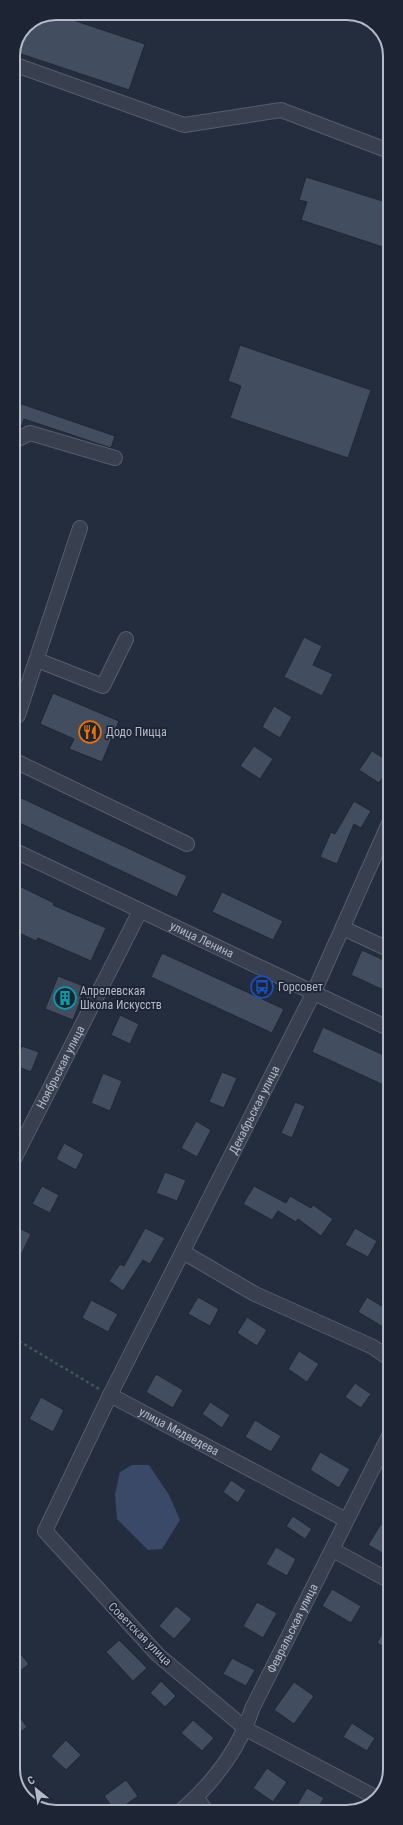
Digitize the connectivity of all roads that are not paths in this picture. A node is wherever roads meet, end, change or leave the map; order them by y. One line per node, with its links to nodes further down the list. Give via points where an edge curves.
1 (20, 66): 2 (street, via 184,125 281,110)
2 (383, 149)
3 (20, 438): 4 (street, via 30,433)
4 (115, 458)
5 (80, 528): 7 (street)
6 (126, 639): 7 (street, via 103,686)
7 (37, 660): 8 (street)
8 (20, 710)
9 (20, 763): 11 (street)
10 (383, 837): 14 (street, Декабрьская улица)
11 (187, 844)
12 (20, 853): 13 (street, улица Ленина)
13 (140, 911): 16 (street, улица Ленина); 18 (street, Ноябрьская улица)
14 (343, 928): 15 (street); 16 (street, Декабрьская улица)
15 (383, 947)
16 (313, 994): 17 (street, улица Ленина); 19 (street, Декабрьская улица)
17 (383, 1026)
18 (20, 1147)
19 (182, 1252): 20 (street, via 255,1294 373,1347); 21 (street, Декабрьская улица)
20 (383, 1354)
21 (110, 1395): 23 (street, улица Медведева); 26 (street, Советская улица, via 44,1531 158,1655)
22 (383, 1448): 23 (street, Февральская улица)
23 (346, 1520): 24 (street, Февральская улица)
24 (333, 1550): 25 (street); 26 (street, Февральская улица, via 252,1709)
25 (383, 1577)
26 (246, 1729): 27 (street, Советская улица); 28 (street, Февральская улица, via 226,1764)
27 (371, 1795)
28 (196, 1798): 29 (street, Февральская улица); 30 (street)
29 (188, 1805)
30 (201, 1805)

